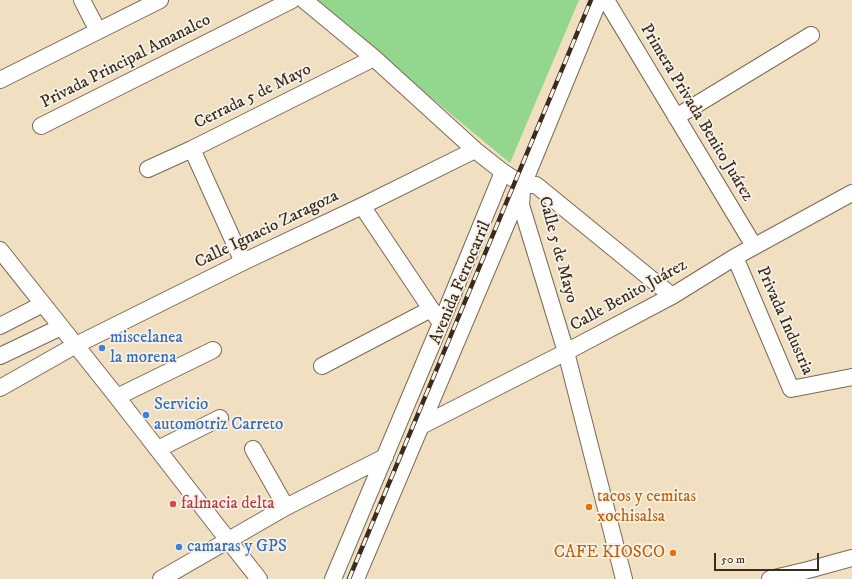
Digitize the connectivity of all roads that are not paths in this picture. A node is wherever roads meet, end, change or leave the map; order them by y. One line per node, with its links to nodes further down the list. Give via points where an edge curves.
1 (82, 0): 7 (street)
2 (160, 0): 7 (street)
3 (292, 0): 12 (street, Privada Principal Amanalco)
4 (304, 0): 9 (street, Calle 5 de Mayo)
5 (599, 0): 17 (street, Avenida Ferrocarril)
6 (606, 0): 11 (street, Primera Privada Benito Juárez)
7 (98, 31): 10 (street)
8 (811, 35): 11 (street)
9 (374, 58): 13 (street, Cerrada 5 de Mayo); 14 (street, Calle 5 de Mayo)
10 (0, 80)
11 (676, 117): 20 (street, Primera Privada Benito Juárez)
12 (41, 126)
13 (192, 149): 15 (street, Cerrada 5 de Mayo); 23 (street)
14 (475, 150): 16 (street, Calle 5 de Mayo); 19 (street, Calle Ignacio Zaragoza)
15 (148, 170)
16 (503, 172): 17 (street, Calle 5 de Mayo); 27 (street)
17 (522, 185): 24 (street, via 536,185); 32 (street, Calle 5 de Mayo, via 521,205); 39 (street, Avenida Ferrocarril)
18 (852, 193): 20 (street, Calle Benito Juárez)
19 (362, 206): 23 (street, Calle Ignacio Zaragoza); 26 (street)
20 (754, 246): 22 (street, Calle Benito Juárez)
21 (0, 250): 25 (street)
22 (735, 258): 24 (street, Calle Benito Juárez); 35 (street, Privada Industria, via 791,389)
23 (243, 262): 30 (street, Calle Ignacio Zaragoza)
24 (672, 296): 32 (street, Calle Benito Juárez)
25 (43, 304): 28 (street); 29 (street)
26 (431, 309): 27 (street); 34 (street)
27 (441, 323): 42 (street)
28 (0, 326)
29 (61, 327): 30 (street); 33 (street)
30 (76, 345): 36 (street, Calle Ignacio Zaragoza); 37 (street)
31 (213, 350): 37 (street)
32 (566, 352): 39 (street, Calle Benito Juárez); 51 (street, Calle 5 de Mayo)
33 (0, 356)
34 (322, 366)
35 (852, 376)
36 (0, 388)
37 (118, 397): 40 (street)
38 (220, 418): 40 (street)
39 (421, 426): 50 (street, Avenida Ferrocarril)
40 (158, 449): 44 (street)
41 (253, 449): 43 (street)
42 (385, 456): 43 (street); 49 (street)
43 (286, 507): 44 (street)
44 (228, 540): 47 (street); 48 (street)
45 (852, 558): 46 (street)
46 (810, 574): 52 (street)
47 (161, 579)
48 (259, 579)
49 (333, 579)
50 (356, 579)
51 (624, 579)
52 (770, 579)

